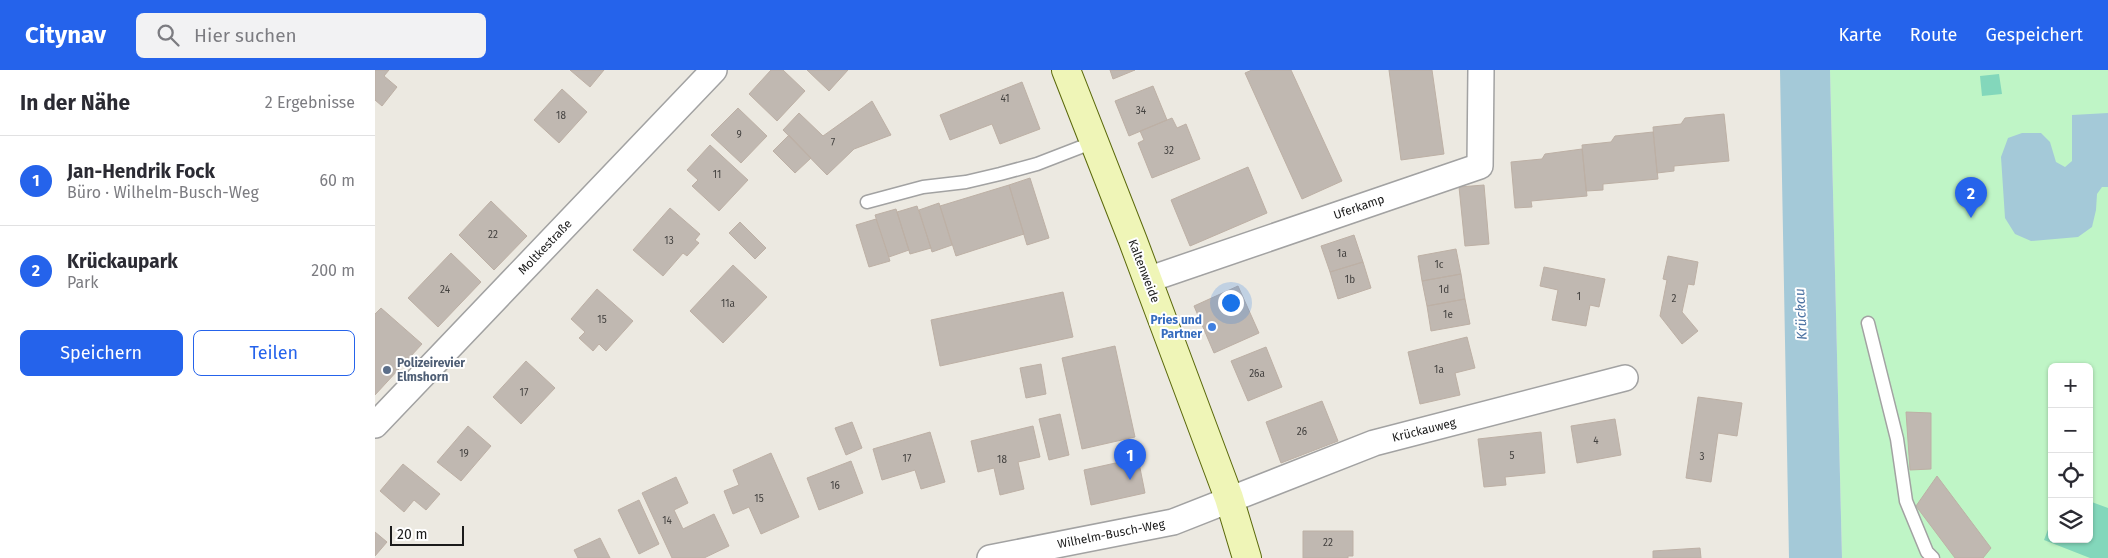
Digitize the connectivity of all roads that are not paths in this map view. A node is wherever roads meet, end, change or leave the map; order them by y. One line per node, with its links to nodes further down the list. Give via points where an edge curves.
1 (714, 70): 9 (street, Moltkestraße)
2 (1065, 70): 4 (main road, Kaltenweide)
3 (1481, 70): 6 (street, Uferkamp, via 1480,166)
4 (1094, 142): 5 (lane, via 1000,174 923,187); 6 (main road, Kaltenweide)
5 (867, 202)
6 (1147, 280): 10 (main road, Kaltenweide)
7 (1868, 322): 13 (lane, via 1897,439 1906,501 1927,552)
8 (1625, 378): 10 (street, Krückauweg, via 1373,443)
9 (375, 425)
10 (1229, 498): 11 (street, Wilhelm-Busch-Weg, via 1173,522); 12 (main road, Kaltenweide)
11 (989, 558)
12 (1247, 558)
13 (1933, 558)

